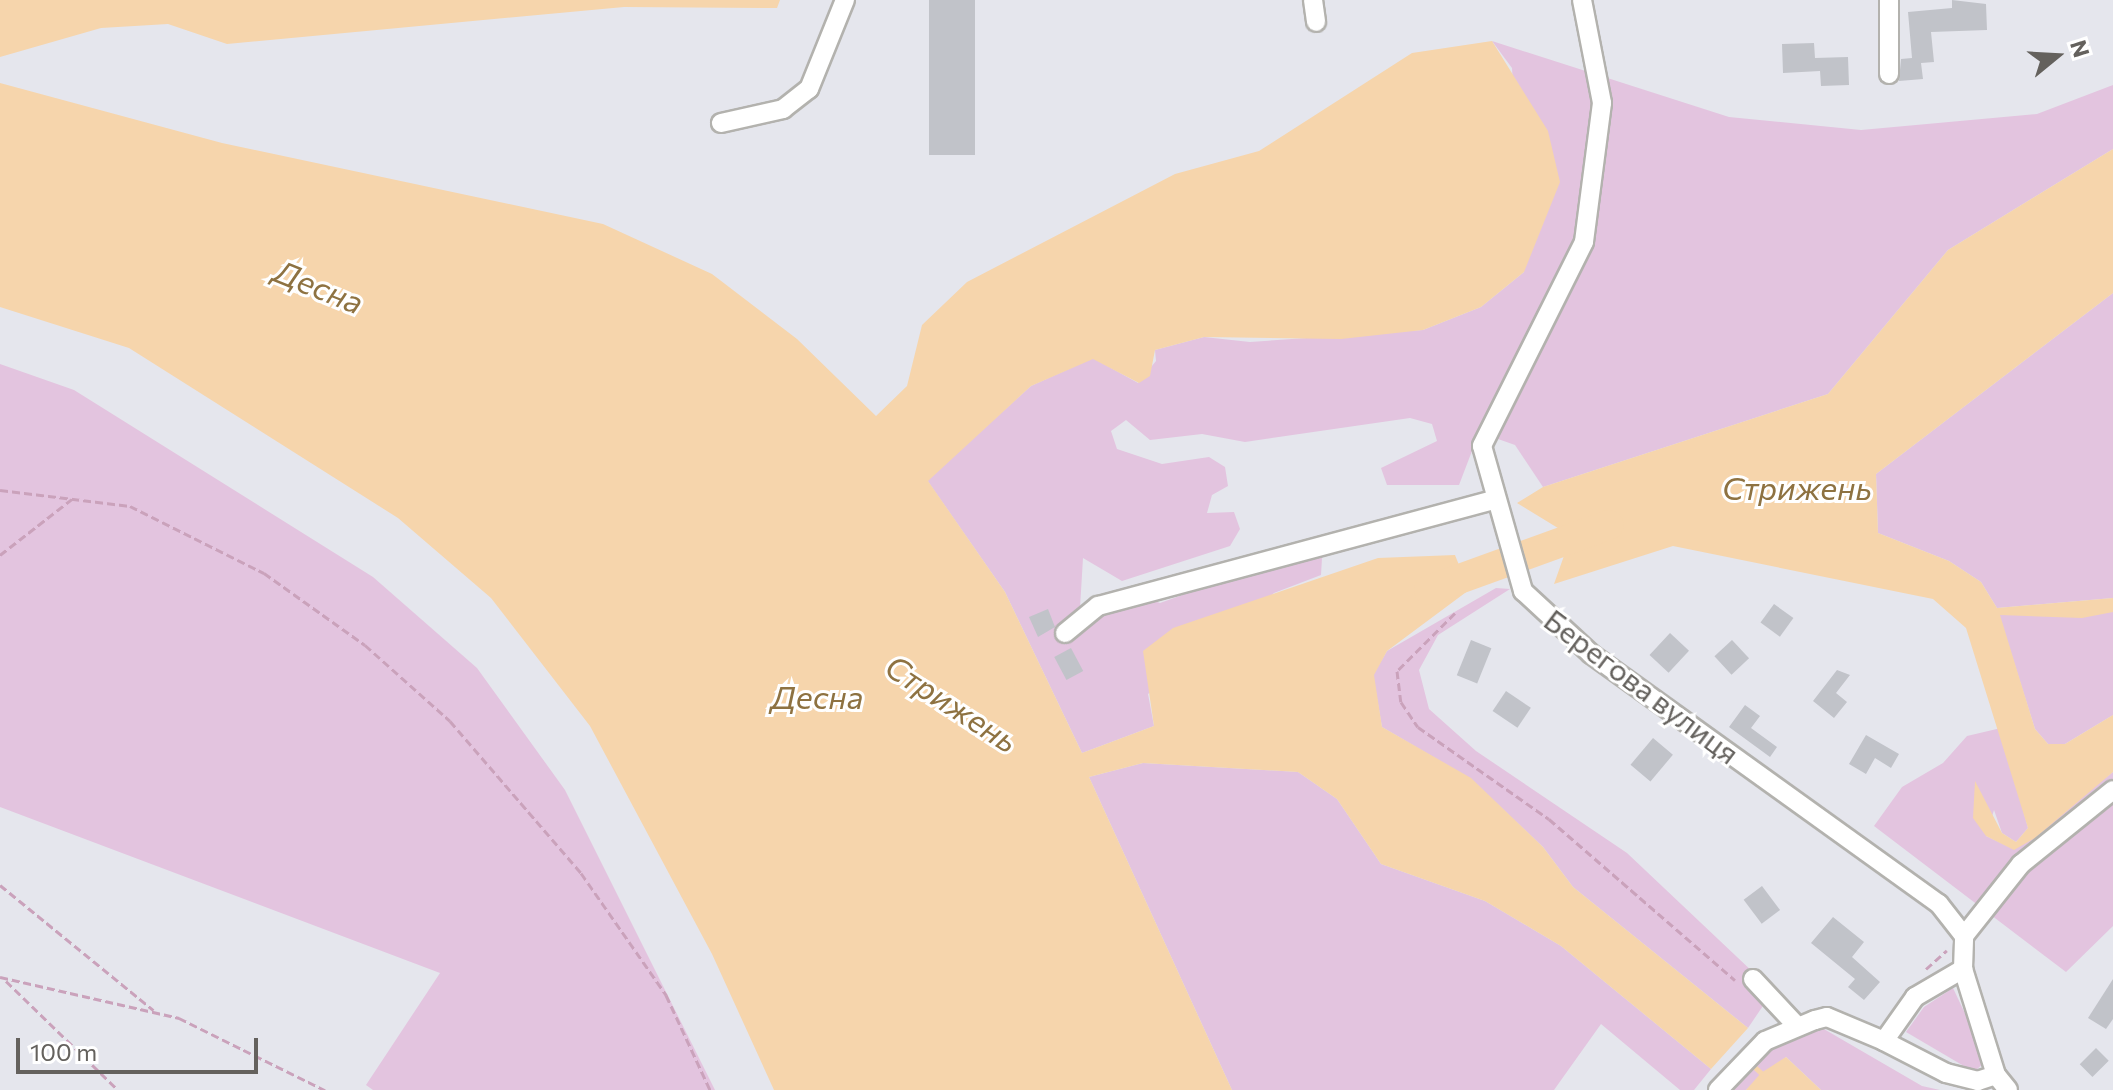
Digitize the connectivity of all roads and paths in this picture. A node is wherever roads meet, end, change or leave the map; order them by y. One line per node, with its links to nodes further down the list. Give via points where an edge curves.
1 (845, 0): 7 (street, via 809,89 783,109)
2 (1313, 0): 5 (street)
3 (1582, 0): 10 (street, Берегова вулиця, via 1602,103 1596,183 1584,242 1563,290 1488,421 1482,446)
4 (1889, 0): 6 (street)
5 (1316, 22)
6 (1889, 74)
7 (721, 123)
8 (0, 490): 9 (path)
9 (72, 499): 11 (path); 27 (path, via 130,506 264,573 365,645 450,721 590,885 666,995)
10 (1494, 505): 13 (street, via 1098,606); 16 (street, Берегова вулиця, via 1523,591 1591,654 1939,904)
11 (0, 555)
12 (1455, 613): 20 (path, via 1397,671 1401,702 1418,727 1549,819)
13 (1065, 633)
14 (2113, 790): 16 (street, via 2021,864)
15 (0, 885): 21 (path)
16 (1964, 936): 17 (street); 18 (path)
17 (1963, 969): 23 (street, via 1915,997); 24 (street)
18 (1923, 972)
19 (1, 977): 21 (path); 25 (path)
20 (1747, 982): 22 (street)
21 (156, 1013): 26 (path)
22 (1796, 1025): 23 (street, via 1827,1017); 28 (street, via 1765,1041)
23 (1884, 1041): 24 (street, via 1946,1073 1978,1081)
24 (1996, 1075): 29 (street)
25 (118, 1090)
26 (325, 1090)
27 (710, 1090)
28 (1718, 1090)
29 (2008, 1090)

